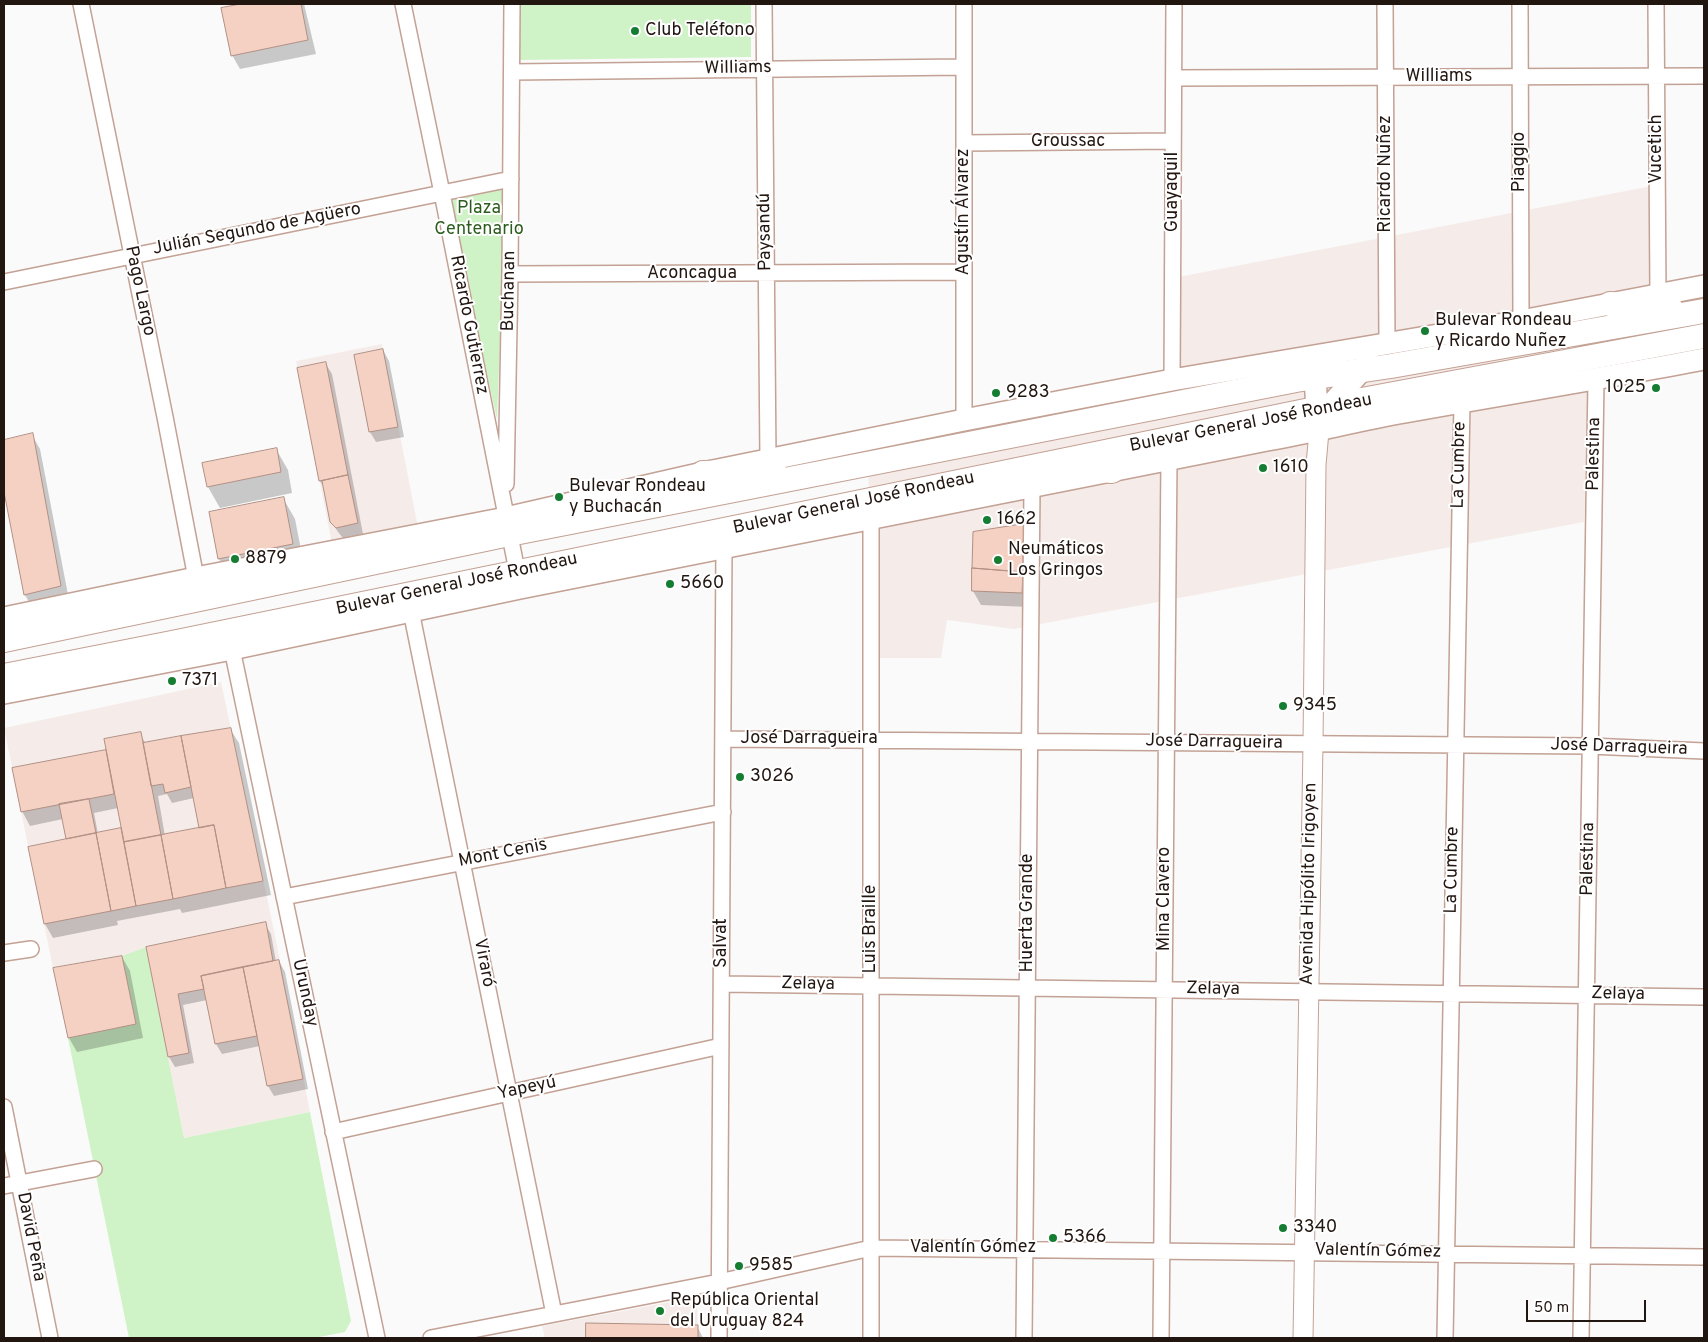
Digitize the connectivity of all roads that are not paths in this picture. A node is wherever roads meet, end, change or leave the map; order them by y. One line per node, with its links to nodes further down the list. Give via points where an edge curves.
1 (81, 4): 22 (street, Pago Largo)
2 (403, 4): 21 (street, Ricardo Gutierrez)
3 (512, 4): 12 (street, Buchanan)
4 (764, 4): 11 (street, Paysandú)
5 (964, 4): 10 (street, Agustín Álvarez)
6 (1174, 4): 17 (street, Guayaquil)
7 (1385, 4): 15 (street, Ricardo Nuñez)
8 (1520, 4): 16 (street, Piaggio)
9 (1656, 4): 13 (street, Vucetich)
10 (964, 67): 11 (street, Williams); 19 (street, Agustín Álvarez)
11 (764, 68): 12 (street, Williams); 25 (street, Paysandú)
12 (512, 72): 20 (street, Buchanan)
13 (1657, 76): 14 (street, Williams); 16 (street, Williams); 28 (street, Vucetich)
14 (1704, 76)
15 (1386, 77): 16 (street, Williams); 17 (street, Williams); 33 (street, Ricardo Nuñez)
16 (1520, 77): 31 (street, Piaggio)
17 (1174, 78): 18 (street, Guayaquil)
18 (1173, 141): 19 (street, Groussac); 37 (street, Guayaquil)
19 (964, 143): 23 (street, Agustín Álvarez)
20 (511, 179): 21 (street, Julián Segundo de Agüero); 24 (street, Buchanan)
21 (442, 193): 22 (street, Julián Segundo de Agüero); 43 (street, Ricardo Gutierrez)
22 (131, 256): 26 (street, Julián Segundo de Agüero); 54 (street, Pago Largo)
23 (964, 272): 25 (street, Aconcagua); 42 (street, Agustín Álvarez)
24 (510, 274): 25 (street, Aconcagua); 43 (street, Buchanan)
25 (766, 274): 44 (street, Paysandú)
26 (4, 282)
27 (1704, 286): 28 (main road, Bulevar General José Rondeau)
28 (1658, 295): 29 (main road, Bulevar General José Rondeau)
29 (1610, 304): 30 (main road); 31 (main road, Bulevar General José Rondeau)
30 (1704, 310): 33 (main road, Bulevar General José Rondeau)
31 (1520, 321): 33 (main road, Bulevar General José Rondeau)
32 (1704, 336): 40 (main road, Bulevar General José Rondeau)
33 (1389, 355): 35 (main road, Bulevar General José Rondeau); 36 (main road, Bulevar General José Rondeau); 40 (main road)
34 (1704, 359): 38 (main road, Bulevar General José Rondeau)
35 (1314, 367): 36 (main road, Bulevar General José Rondeau); 37 (main road, Bulevar General José Rondeau); 41 (main road); 47 (main road, Bulevar General José Rondeau)
36 (1360, 371): 41 (main road)
37 (1172, 380): 42 (main road, Bulevar General José Rondeau)
38 (1596, 380): 39 (main road, Bulevar General José Rondeau); 70 (street, Palestina)
39 (1462, 402): 40 (main road, Bulevar General José Rondeau); 69 (street, La Cumbre)
40 (1401, 403): 41 (main road, Bulevar General José Rondeau)
41 (1322, 415): 45 (main road, Bulevar General José Rondeau); 46 (main road, Bulevar General José Rondeau); 68 (street, Avenida Hipólito Irigoyen, via 1316,465)
42 (964, 420): 44 (main road, Bulevar General José Rondeau)
43 (499, 450): 52 (street, Ricardo Gutierrez)
44 (768, 460): 49 (main road, Bulevar General José Rondeau)
45 (1169, 460): 48 (main road, Bulevar General José Rondeau); 67 (street, Mina Clavero)
46 (1055, 463): 48 (main road); 55 (main road, Bulevar General José Rondeau)
47 (850, 467): 49 (main road); 52 (main road, Bulevar General José Rondeau)
48 (1112, 471): 50 (main road, Bulevar General José Rondeau)
49 (703, 473): 52 (main road, Bulevar General José Rondeau)
50 (1032, 487): 51 (main road, Bulevar General José Rondeau); 66 (street, Huerta Grande)
51 (871, 520): 53 (main road, Bulevar General José Rondeau); 65 (street, Luis Braille)
52 (508, 526): 54 (main road, Bulevar General José Rondeau); 55 (street, Ricardo Gutierrez); 59 (main road, Bulevar General José Rondeau)
53 (724, 548): 55 (main road, Bulevar General José Rondeau); 64 (street, Salvat)
54 (196, 578): 57 (main road, Bulevar General José Rondeau)
55 (518, 580): 56 (main road, Bulevar General José Rondeau); 60 (main road, Bulevar General José Rondeau)
56 (411, 611): 58 (main road, Bulevar General José Rondeau); 73 (street, Viraró)
57 (4, 618)
58 (293, 635): 60 (main road); 61 (main road, Bulevar General José Rondeau)
59 (4, 640)
60 (172, 643): 62 (main road, Bulevar General José Rondeau)
61 (232, 649): 63 (main road, Bulevar General José Rondeau); 74 (street, Urunday)
62 (4, 676)
63 (4, 693)
64 (723, 739): 65 (street, José Darragueira); 72 (street, Salvat)
65 (871, 740): 66 (street, José Darragueira); 78 (street, Luis Braille)
66 (1030, 741): 67 (street, José Darragueira); 79 (street, Huerta Grande)
67 (1167, 742): 68 (street, José Darragueira); 80 (street, Mina Clavero)
68 (1313, 744): 69 (street, José Darragueira); 81 (street, Avenida Hipólito Irigoyen)
69 (1456, 745): 70 (street, José Darragueira); 82 (street, La Cumbre)
70 (1590, 746): 71 (street, José Darragueira); 83 (street, Palestina)
71 (1704, 751)
72 (723, 812): 73 (street, Mont Cenis); 77 (street, Salvat)
73 (463, 862): 74 (street, Mont Cenis); 86 (street, Viraró)
74 (284, 897): 88 (street, Urunday)
75 (31, 949): 76 (street)
76 (4, 953)
77 (722, 984): 78 (street, Zelaya); 85 (street, Salvat)
78 (871, 986): 79 (street, Zelaya); 92 (street, Luis Braille)
79 (1028, 988): 80 (street, Zelaya); 93 (street, Huerta Grande)
80 (1164, 990): 81 (street, Zelaya); 94 (street, Mina Clavero)
81 (1308, 992): 82 (street, Zelaya); 95 (street, Avenida Hipólito Irigoyen)
82 (1451, 993): 83 (street, Zelaya); 96 (street, La Cumbre)
83 (1587, 995): 84 (street, Zelaya); 97 (street, Palestina)
84 (1704, 996)
85 (721, 1046): 86 (street, Yapeyú); 99 (street, Salvat)
86 (508, 1093): 88 (street, Yapeyú); 100 (street, Viraró)
87 (4, 1107): 90 (street, David Peña)
88 (333, 1132): 102 (street, Urunday)
89 (94, 1169): 90 (street)
90 (19, 1183): 91 (street); 101 (street, David Peña)
91 (4, 1186)
92 (871, 1248): 93 (street, Valentín Gómez); 99 (street, Valentín Gómez); 105 (street, Luis Braille)
93 (1025, 1249): 94 (street, Valentín Gómez); 106 (street, Huerta Grande)
94 (1162, 1250): 95 (street, Valentín Gómez); 107 (street, Mina Clavero)
95 (1304, 1251): 96 (street, Valentín Gómez); 108 (street, Avenida Hipólito Irigoyen)
96 (1446, 1253): 97 (street, Valentín Gómez); 109 (street, La Cumbre)
97 (1582, 1255): 98 (street, Valentín Gómez); 110 (street, Palestina)
98 (1704, 1256)
99 (719, 1282): 100 (street, Valentín Gómez); 104 (street, Salvat)
100 (554, 1314): 103 (street, Valentín Gómez)
101 (50, 1338)
102 (377, 1338)
103 (432, 1338)
104 (719, 1338)
105 (871, 1338)
106 (1024, 1338)
107 (1161, 1338)
108 (1302, 1338)
109 (1445, 1338)
110 (1581, 1338)

